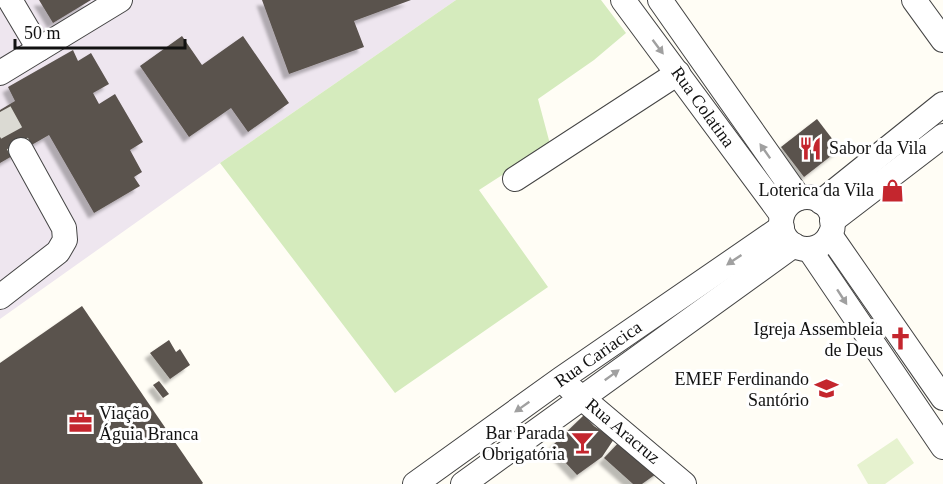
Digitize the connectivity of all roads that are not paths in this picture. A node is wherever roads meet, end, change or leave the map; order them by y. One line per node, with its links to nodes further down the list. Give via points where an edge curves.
1 (10, 0): 7 (street)
2 (120, 0): 7 (street)
3 (623, 0): 9 (street, Rua Colatina, one-way to 9)
4 (660, 0): 14 (street, Rua Colatina, one-way to 4)
5 (914, 0): 6 (street)
6 (943, 40)
7 (39, 49): 8 (street)
8 (0, 73)
9 (678, 73): 13 (street); 14 (street, Rua Colatina)
10 (943, 104): 14 (street, Rua Cariacica)
11 (943, 136): 14 (street, Rua Cariacica)
12 (21, 150): 15 (street, via 64,228 65,240 58,252)
13 (514, 179)
14 (806, 224): 16 (street, Rua Cariacica, one-way to 16); 17 (street, Rua Cariacica, one-way to 14); 18 (street, Rua Colatina); 19 (street, Rua Colatina, one-way to 19)
15 (0, 297)
16 (561, 379): 17 (street, Rua Aracruz); 20 (street, Rua Cariacica, one-way to 20)
17 (581, 397): 21 (street, Rua Cariacica); 23 (street, Rua Aracruz)
18 (943, 399)
19 (943, 447)
20 (450, 458): 21 (street); 22 (street, Rua Cariacica)
21 (466, 483)
22 (415, 484)
23 (684, 484)

